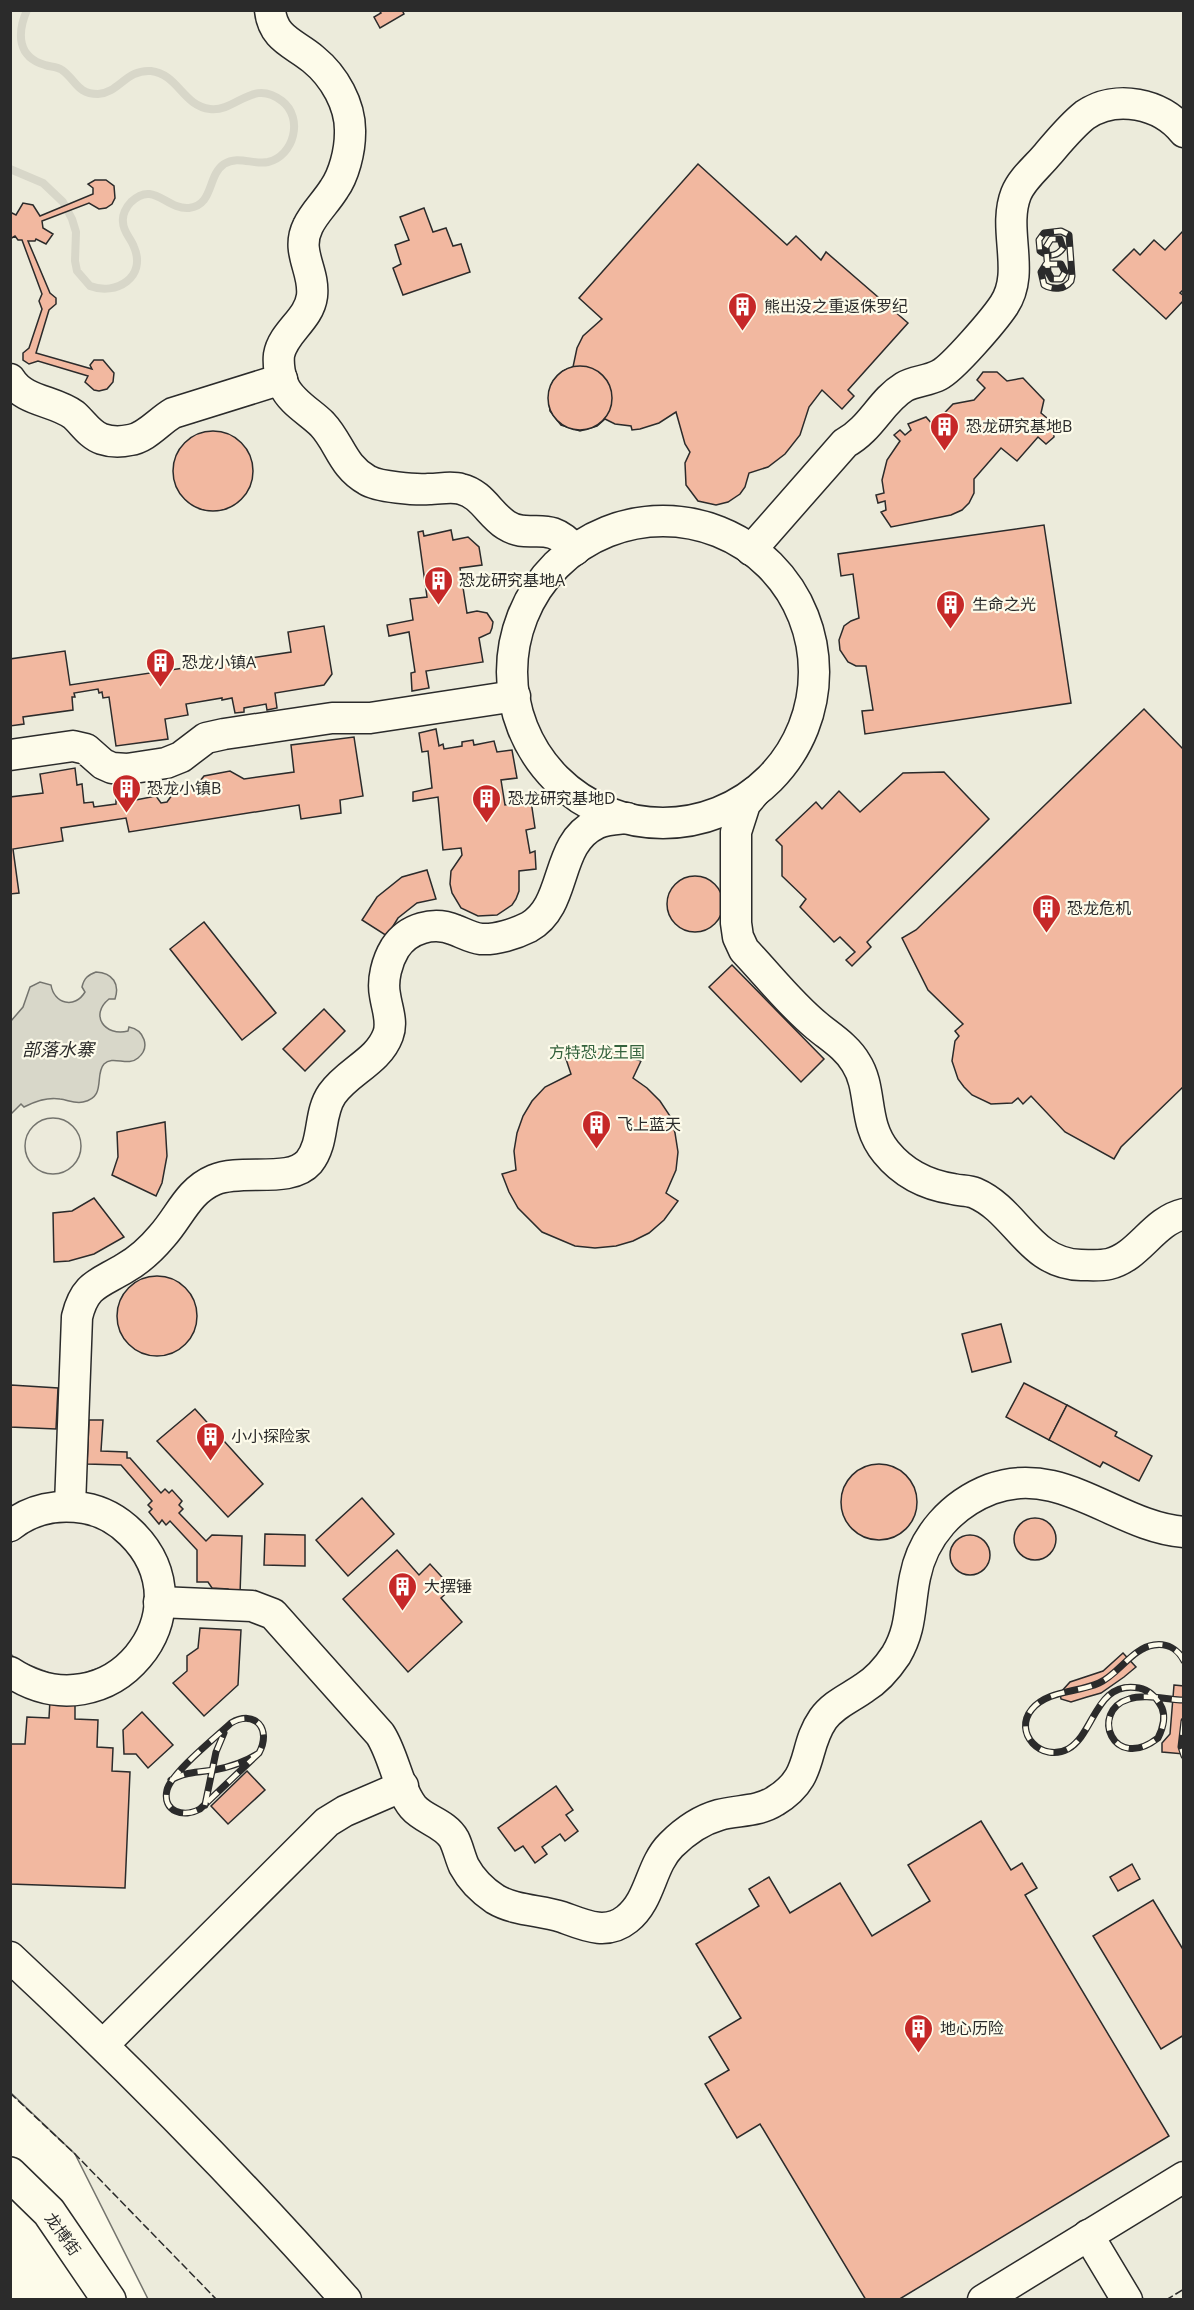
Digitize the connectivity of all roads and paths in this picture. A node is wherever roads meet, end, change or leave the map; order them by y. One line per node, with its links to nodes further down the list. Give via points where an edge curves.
1 (270, 10): 4 (lane, via 271,24 312,58 336,85 351,133 336,188 308,225 302,242 312,297 279,354)
2 (1184, 132): 6 (lane, via 1166,115 1126,103 1100,107 1071,128 1016,194 1011,223 1014,281 1003,306 950,367 930,379 904,387 860,434 845,443)
3 (10, 379): 4 (lane, via 28,396 73,415 100,438 117,442 134,440 173,413)
4 (282, 379): 5 (lane, via 292,398 324,427 342,457 369,482 428,490 460,488 475,494 507,526 557,534)
5 (575, 550): 6 (lane, via 614,530 662,521 711,529); 7 (lane, via 552,570 525,613 513,661)
6 (751, 550): 9 (lane, via 773,569 801,610 813,658 810,708 801,732 790,754)
7 (515, 696): 8 (lane, via 370,718 332,718 224,734 206,738 166,763 127,769 112,768 86,749 73,746); 10 (lane, via 526,734 553,776 592,806)
8 (10, 755)
9 (756, 791): 10 (lane, via 728,808 689,821 664,823); 11 (lane, via 746,804 736,832 738,936 744,950 856,1063 863,1078 869,1118 886,1152 901,1167 933,1185 973,1192 990,1202 1038,1250 1054,1260 1074,1265 1110,1264 1131,1253 1174,1216)
10 (627, 818): 12 (lane, via 597,823 576,841 568,852 550,904 530,927 492,938 478,939 442,926 405,936 388,960 384,993 390,1020 388,1034 382,1047 331,1096 320,1139 309,1161 287,1174 240,1173 210,1181 184,1204 150,1248 89,1289 80,1302 77,1317)
11 (1184, 1214)
12 (70, 1506): 13 (lane, via 32,1513); 15 (lane, via 107,1515 138,1539 156,1572)
13 (10, 1526)
14 (1184, 1532): 17 (lane, via 1137,1521 1076,1492 1038,1485 1006,1485 960,1505 946,1517 925,1547 914,1579 908,1624 894,1657 865,1688 824,1717 798,1781 771,1803 706,1820 680,1837 668,1848 636,1910 614,1926 588,1927 498,1900 472,1878 453,1836 412,1806)
15 (159, 1602): 16 (lane, via 146,1647 134,1663 102,1684 84,1690 45,1689); 17 (lane, via 252,1606 273,1614 380,1734)
16 (10, 1672)
17 (403, 1786): 19 (lane, via 327,1822)
18 (10, 1957): 19 (lane)
19 (104, 2044): 24 (lane, via 201,2142)
20 (10, 2174): 23 (main road, 龙博街, via 49,2212)
21 (1184, 2177): 22 (lane)
22 (1088, 2235): 25 (lane); 26 (lane)
23 (108, 2300)
24 (346, 2300)
25 (983, 2300)
26 (1127, 2300)

